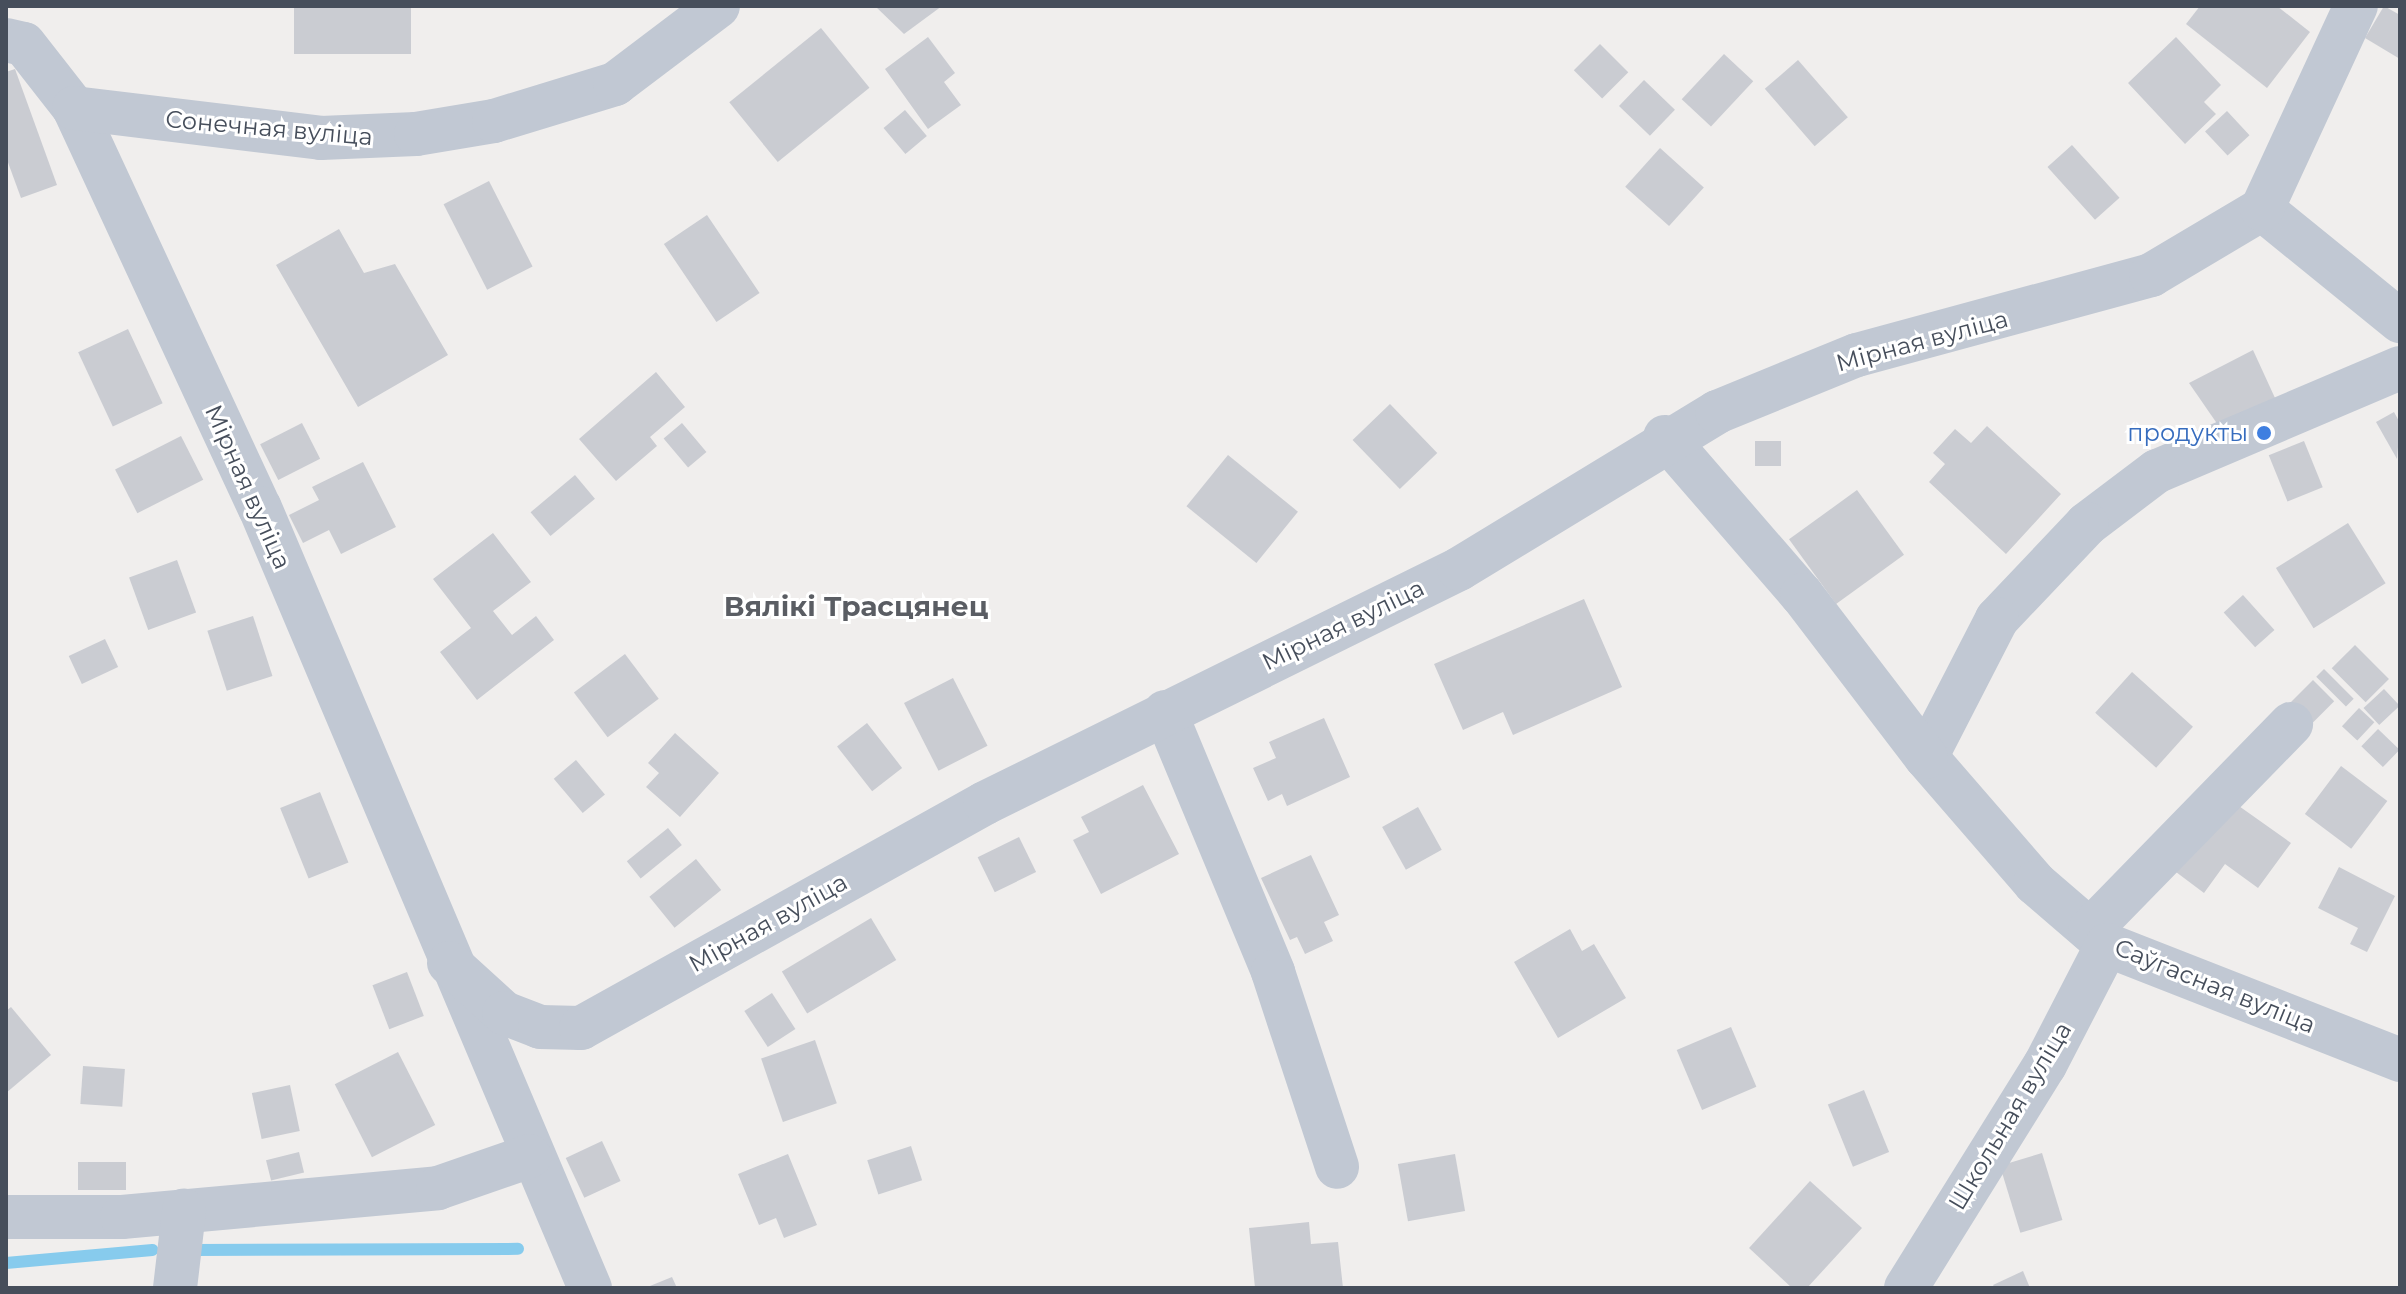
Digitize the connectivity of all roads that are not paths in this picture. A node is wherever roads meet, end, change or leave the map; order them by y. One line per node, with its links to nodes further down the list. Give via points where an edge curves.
1 (718, 6): 4 (street, Сонечная вуліца, via 615,84 494,121 416,134 321,138)
2 (2356, 6): 5 (street)
3 (6, 40): 4 (street, Мірная вуліца, via 24,44)
4 (74, 108): 13 (street, Мірная вуліца, via 260,508)
5 (2262, 209): 6 (street); 8 (street, Мірная вуліца, via 2151,275 1857,355)
6 (2400, 321)
7 (2400, 368): 11 (street, via 2157,471 2087,524 1997,619)
8 (1665, 437): 9 (street, Мірная вуліца, via 1459,569); 11 (street, Саўгасная вуліца, via 1802,595)
9 (1165, 712): 14 (street, Мірная вуліца, via 985,803); 18 (street, via 1273,972)
10 (2291, 724): 12 (street, Школьная вуліца)
11 (1926, 757): 12 (street, Саўгасная вуліца, via 2035,883)
12 (2098, 938): 15 (street, Саўгасная вуліца); 21 (street, Школьная вуліца, via 2045,1065)
13 (449, 963): 14 (street, Мірная вуліца, via 504,1013 540,1027); 16 (street, Мірная вуліца)
14 (581, 1028): 16 (street)
15 (2400, 1060)
16 (492, 1069): 17 (street, Мірная вуліца)
17 (530, 1156): 19 (street, via 438,1188); 23 (street, Мірная вуліца)
18 (1337, 1167)
19 (184, 1211): 20 (street); 22 (street)
20 (6, 1217)
21 (1910, 1287)
22 (175, 1288)
23 (590, 1288)

